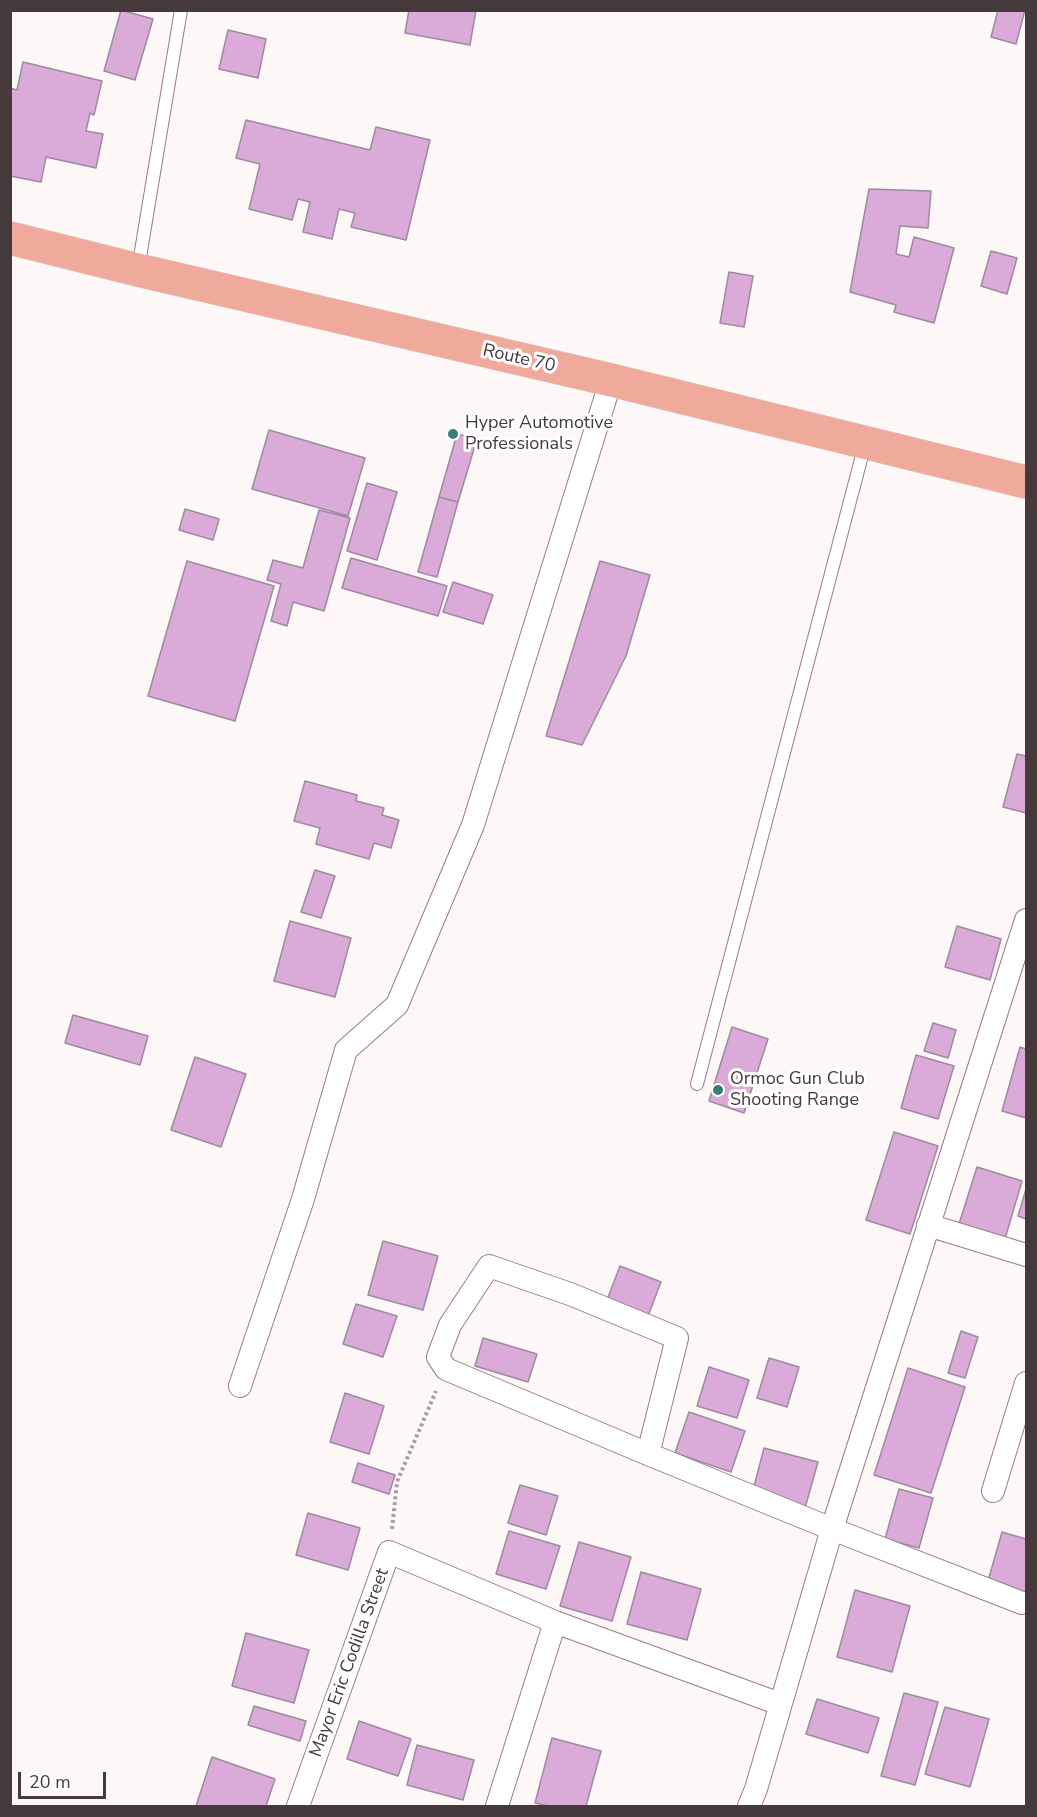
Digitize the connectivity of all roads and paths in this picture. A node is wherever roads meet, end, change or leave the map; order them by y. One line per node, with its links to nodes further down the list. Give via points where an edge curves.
1 (181, 10): 3 (lane)
2 (10, 238): 3 (highway, Route 70)
3 (138, 270): 4 (highway, Route 70)
4 (611, 380): 5 (highway, Route 70); 13 (street, via 473,825 397,1005 346,1050 303,1198)
5 (866, 443): 6 (highway, Route 70); 8 (lane)
6 (1026, 482)
7 (1026, 920): 9 (street)
8 (697, 1084)
9 (928, 1225): 10 (street); 16 (street)
10 (1026, 1255)
11 (446, 1369): 14 (street); 14 (street, via 438,1357 450,1325 489,1266 677,1338); 17 (path, via 397,1482)
12 (1026, 1383): 15 (street)
13 (240, 1386)
14 (648, 1454): 16 (street)
15 (993, 1491)
16 (832, 1529): 18 (street); 20 (street)
17 (389, 1552): 19 (street, Mayor Eric Codilla Street); 21 (street, Mayor Eric Codilla Street)
18 (1022, 1603)
19 (555, 1622): 20 (street, Mayor Eric Codilla Street); 22 (street)
20 (780, 1704): 23 (street)
21 (298, 1806)
22 (496, 1806)
23 (749, 1806)

